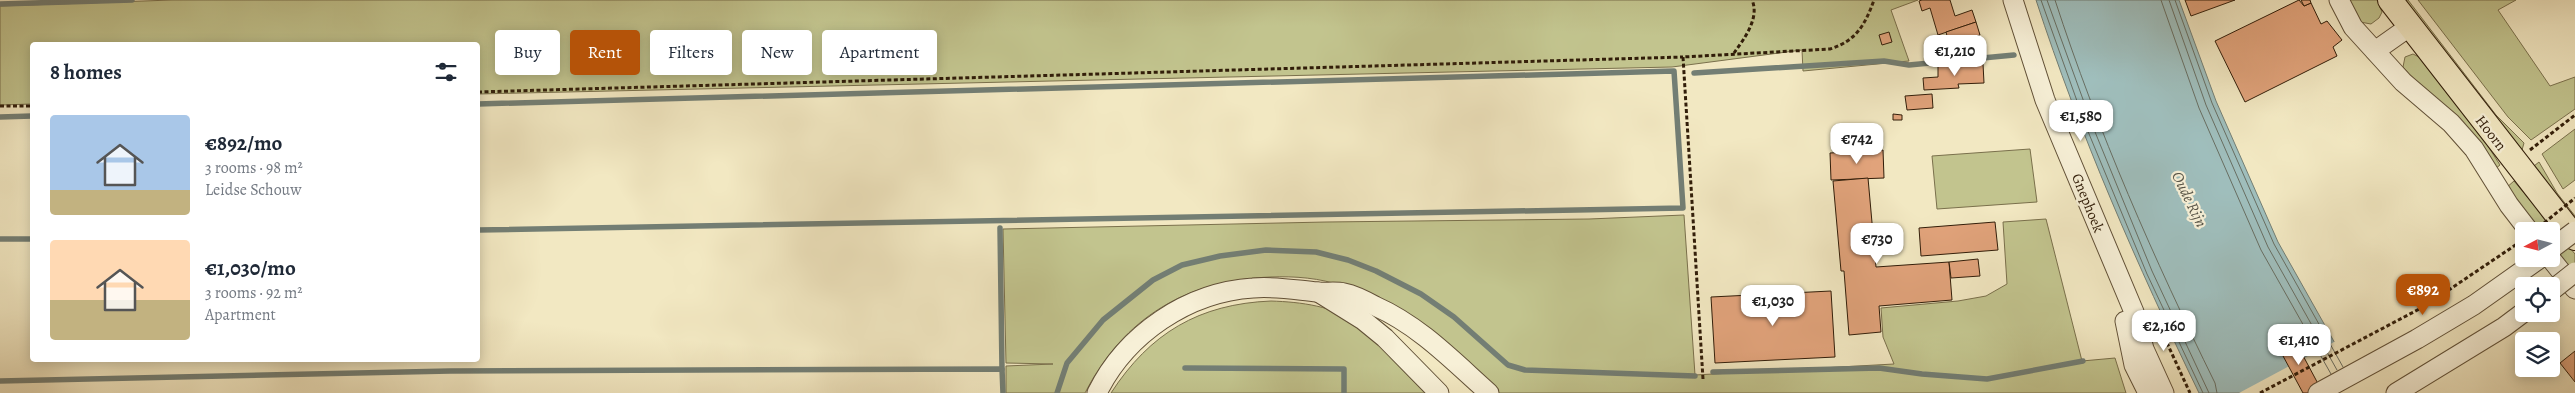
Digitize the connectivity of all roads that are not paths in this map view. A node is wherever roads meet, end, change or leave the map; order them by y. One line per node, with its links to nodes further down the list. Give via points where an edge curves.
1 (2013, 0): 16 (street, Gnephoek, via 2045,100)
2 (2339, 0): 5 (street, Hoorn, via 2353,27)
3 (2390, 0): 4 (main road, Hoorn)
4 (2408, 27): 5 (street); 8 (main road, Hoorn)
5 (2375, 51): 6 (street, Hoorn, via 2403,82 2451,123 2474,148)
6 (2518, 222)
7 (2575, 231): 9 (street, bridge)
8 (2575, 238)
9 (2560, 242)
10 (2525, 268): 23 (street, via 2474,305)
11 (2558, 268): 14 (street)
12 (2575, 272): 13 (street, bridge)
13 (2560, 284)
14 (2575, 289)
15 (1318, 292): 18 (street, via 1286,287 1252,288 1214,295 1183,307 1152,326 1129,347); 19 (street, via 1370,326); 20 (street, via 1343,293 1397,318 1436,344)
16 (2125, 293): 21 (street, Gnephoek, via 2130,348 2134,365); 22 (street, Gnephoek, via 2144,349)
17 (2515, 319): 24 (street)
18 (1097, 393)
19 (1439, 393)
20 (1489, 393)
21 (2148, 393)
22 (2164, 393)
23 (2318, 393)
24 (2396, 393)

